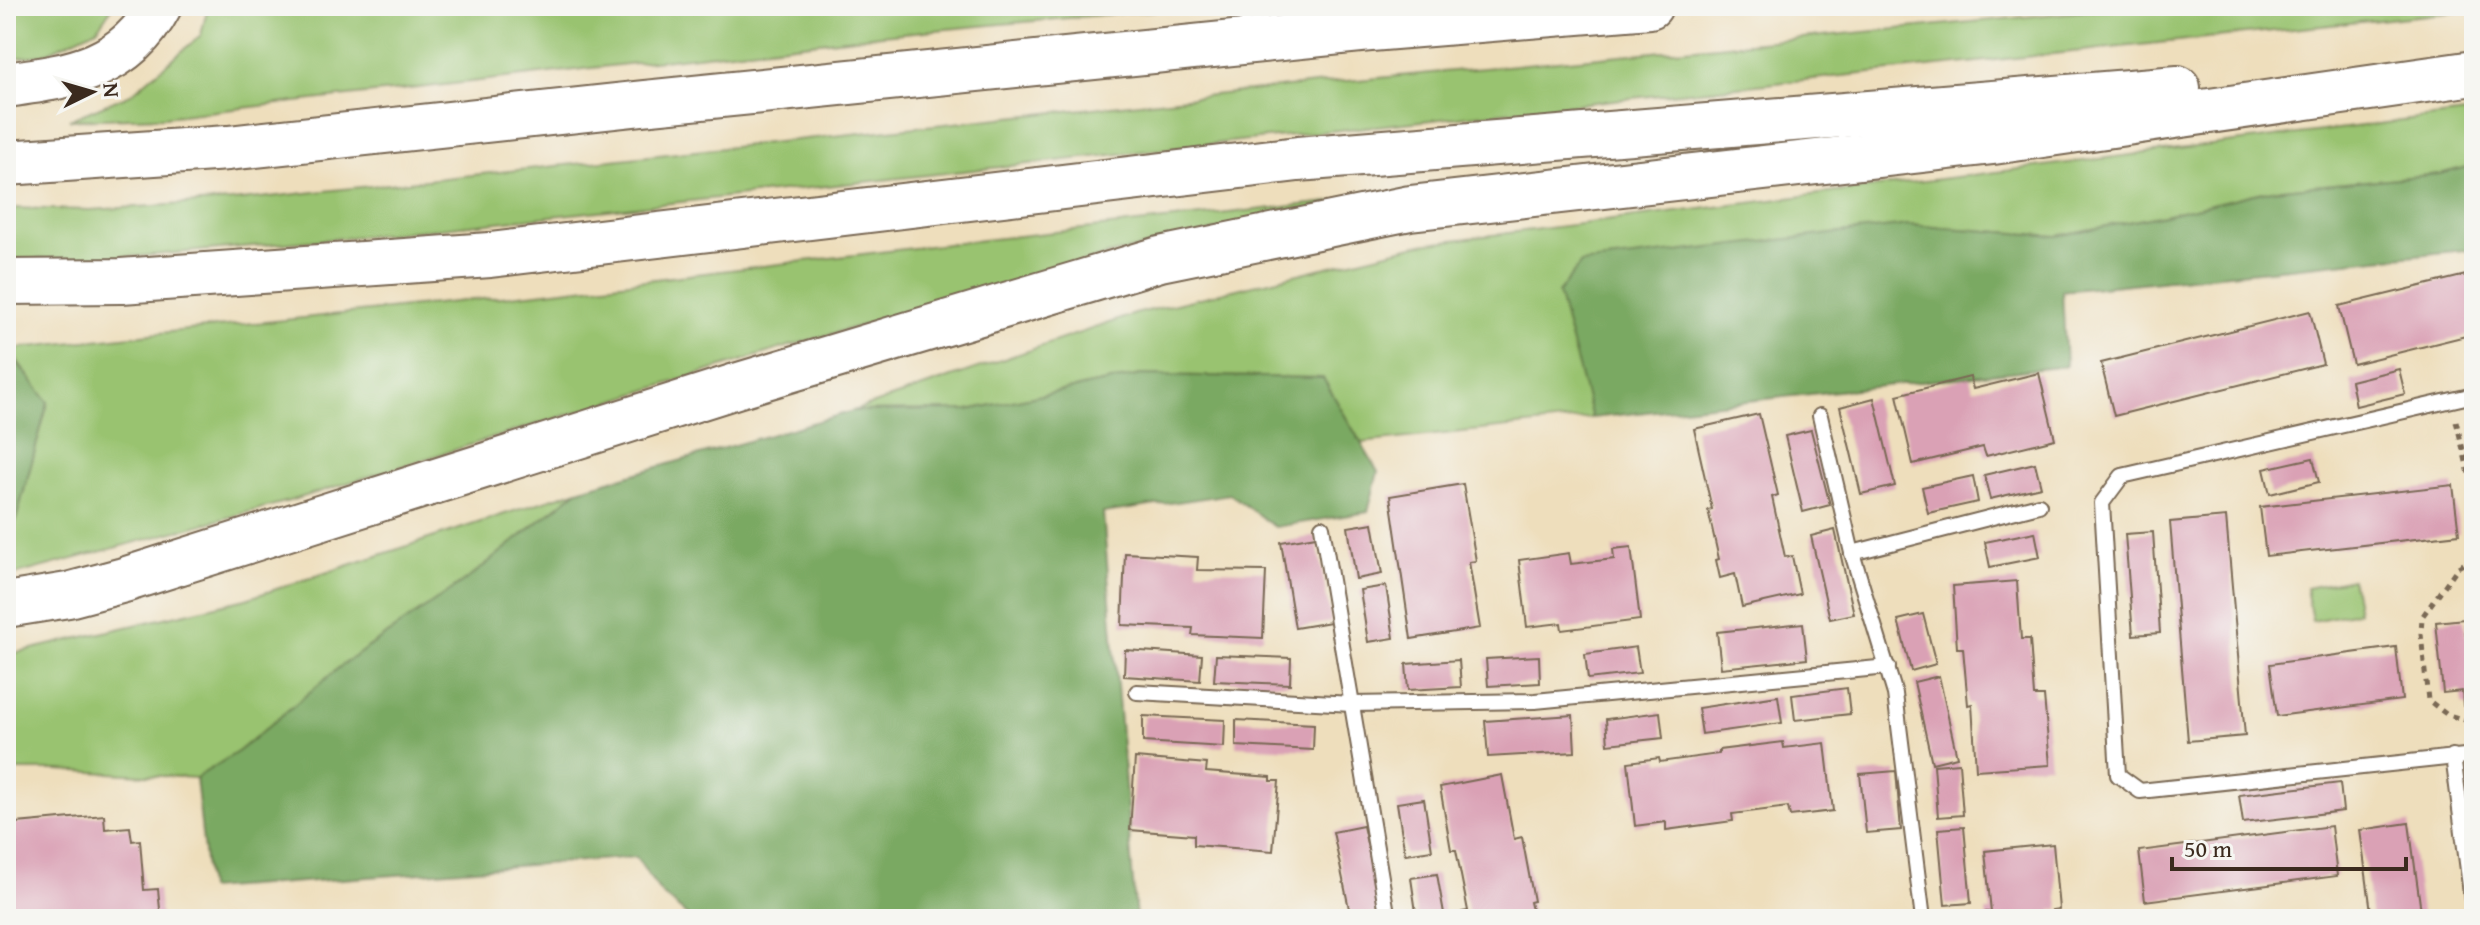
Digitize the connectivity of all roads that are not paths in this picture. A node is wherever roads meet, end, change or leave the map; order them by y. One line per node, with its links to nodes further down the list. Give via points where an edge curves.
1 (159, 6): 5 (highway, via 122,52 77,73)
2 (1650, 6): 6 (highway, via 1370,29 228,148)
3 (2474, 64): 7 (highway, via 1298,159 490,255 121,281)
4 (2474, 73): 13 (highway, via 1993,142 1410,208 1160,259 736,386 124,580)
5 (6, 85)
6 (6, 163)
7 (6, 282)
8 (2474, 395): 18 (lane, via 2122,476 2102,503 2118,775 2140,791)
9 (1820, 416): 12 (lane)
10 (2039, 505): 12 (lane)
11 (1322, 527): 16 (lane)
12 (1852, 553): 14 (lane)
13 (6, 605)
14 (1888, 667): 16 (lane, via 1535,701); 21 (lane)
15 (1137, 692): 16 (lane)
16 (1352, 704): 20 (lane)
17 (2474, 755): 18 (lane)
18 (2453, 756): 19 (lane)
19 (2474, 916)
20 (1388, 919)
21 (1923, 919)

